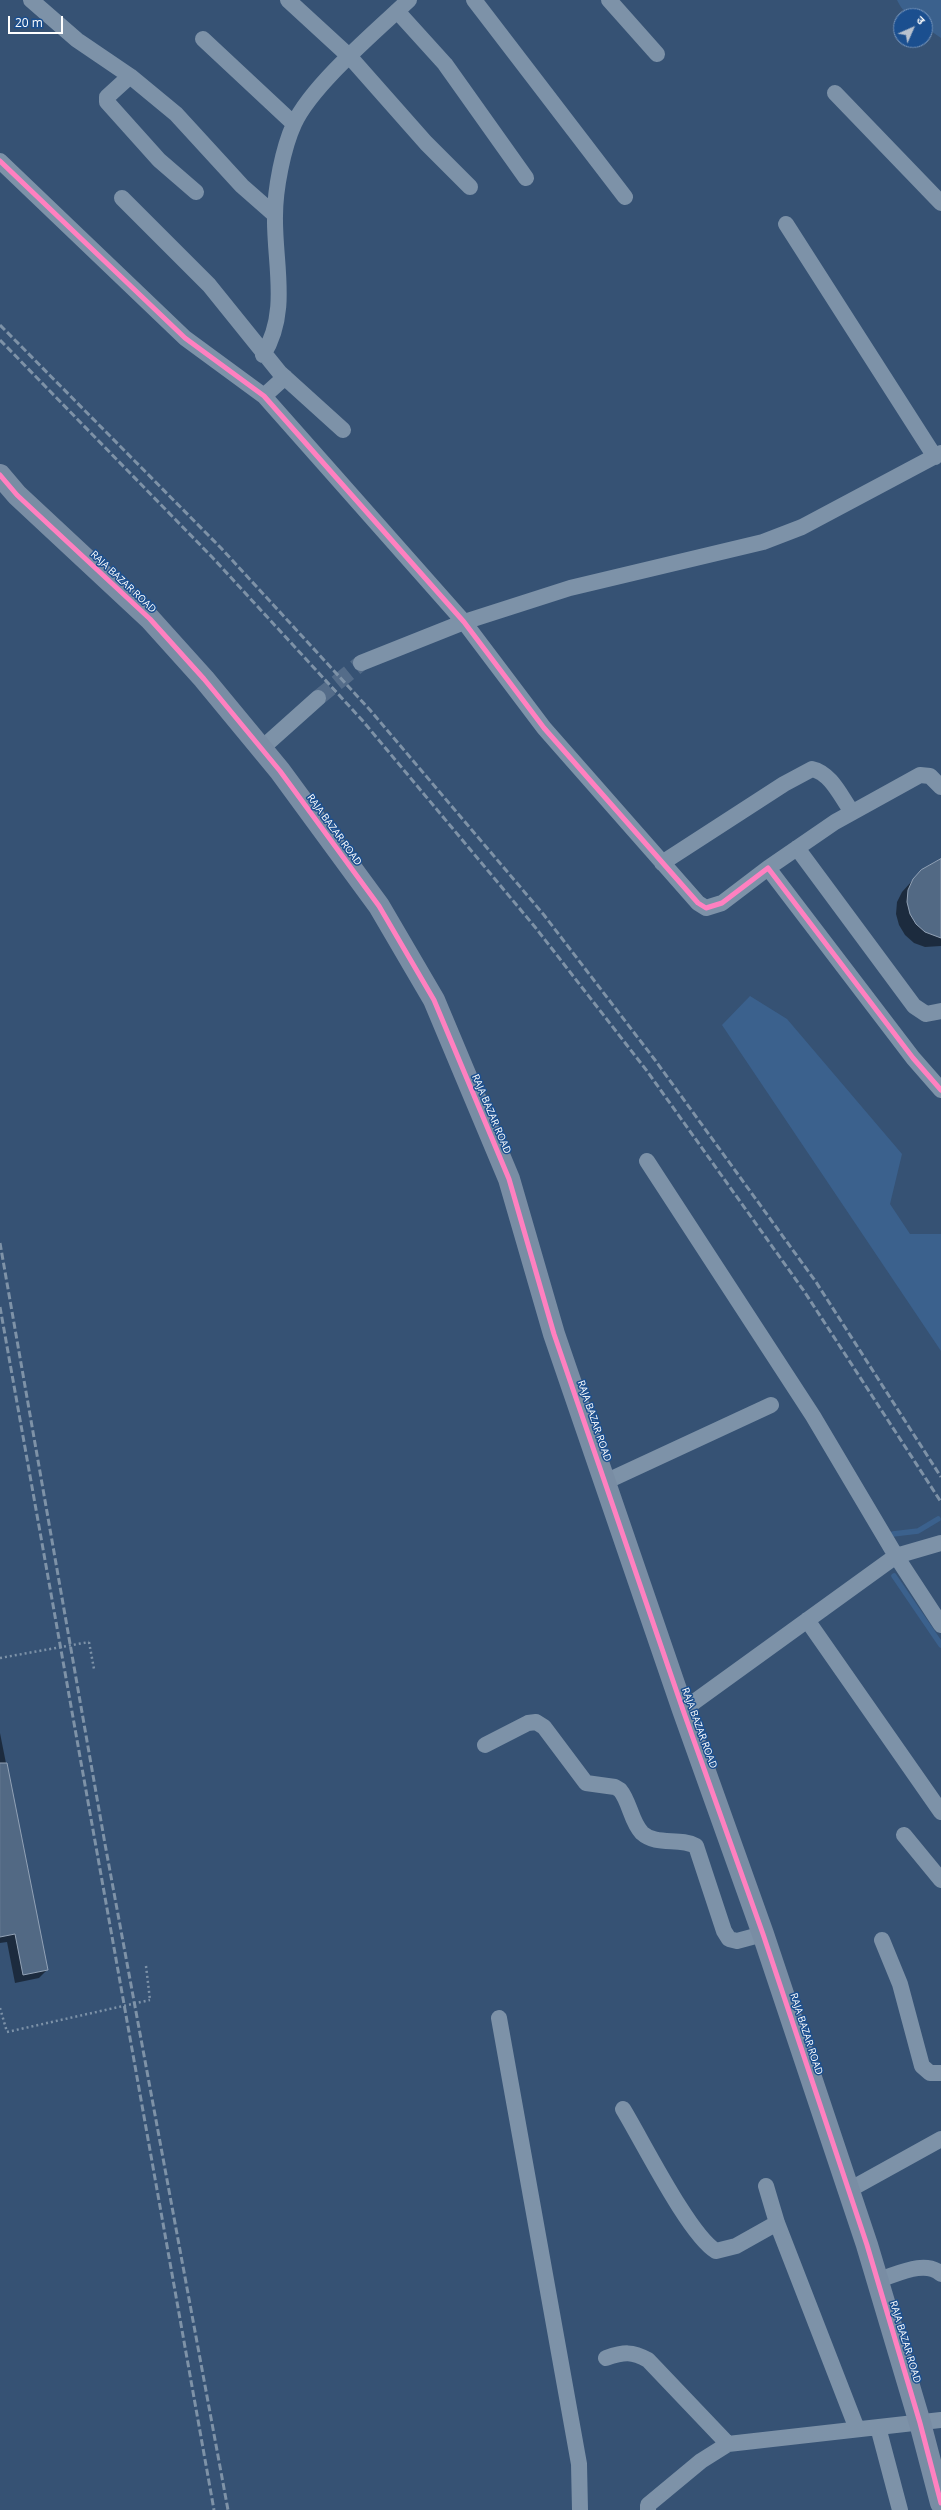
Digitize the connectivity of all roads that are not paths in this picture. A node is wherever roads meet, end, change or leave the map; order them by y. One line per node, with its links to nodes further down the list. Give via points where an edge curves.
1 (31, 0): 10 (street, via 77,40)
2 (288, 0): 9 (street)
3 (409, 0): 6 (street)
4 (474, 0): 17 (street)
5 (609, 0): 8 (street)
6 (397, 11): 9 (street); 14 (street, via 445,64)
7 (203, 39): 12 (street)
8 (657, 54)
9 (350, 57): 12 (street, via 311,98); 15 (street, via 426,143)
10 (130, 76): 16 (street, via 107,97 107,102 159,160); 20 (street, via 176,114 242,186)
11 (834, 92): 19 (street)
12 (294, 124): 20 (street, via 282,163)
13 (0, 161): 24 (street, via 185,338)
14 (526, 178)
15 (470, 188)
16 (196, 192)
17 (625, 197)
18 (122, 198): 22 (street, via 209,285)
19 (941, 203)
20 (275, 215): 22 (street, via 280,304 272,340)
21 (786, 224): 26 (street)
22 (263, 355): 23 (street)
23 (285, 377): 24 (street); 25 (street)
24 (264, 396): 28 (street)
25 (343, 430)
26 (938, 455): 28 (street, via 802,527 763,542 570,588)
27 (0, 475): 31 (street, RAJA BAZAR ROAD, via 17,495 150,619 204,679)
28 (464, 622): 29 (street); 35 (street, via 544,728)
29 (361, 662)
30 (318, 698): 31 (street)
31 (261, 749): 41 (street, RAJA BAZAR ROAD, via 379,906 434,1000 509,1179 554,1334)
32 (941, 788): 33 (street, via 930,776 920,775)
33 (852, 812): 34 (street); 35 (street, via 828,778 821,771 812,769 784,784)
34 (797, 848): 36 (street); 37 (street, via 914,1006 926,1014)
35 (662, 863): 36 (street, via 698,904 706,908 722,902)
36 (768, 868): 38 (street, via 913,1058)
37 (941, 1011)
38 (941, 1090)
39 (647, 1161): 43 (street, via 813,1416)
40 (771, 1404): 41 (street)
41 (605, 1482): 46 (street, RAJA BAZAR ROAD)
42 (941, 1543): 43 (street)
43 (896, 1556): 44 (street); 45 (street)
44 (807, 1620): 46 (street); 48 (street)
45 (941, 1625)
46 (683, 1710): 51 (street, RAJA BAZAR ROAD)
47 (485, 1745): 51 (street, via 528,1723 536,1722 544,1727 586,1783 620,1790 642,1832 650,1838 689,1842 696,1846 724,1931 729,1939 737,1941)
48 (941, 1812)
49 (904, 1835): 50 (street)
50 (941, 1880)
51 (764, 1934): 58 (street, RAJA BAZAR ROAD)
52 (882, 1940): 54 (street, via 900,1984 922,2066 930,2073)
53 (499, 2018): 69 (street, via 579,2464)
54 (941, 2073)
55 (623, 2109): 59 (street, via 691,2224 707,2246 716,2251 736,2246)
56 (941, 2139): 58 (street)
57 (766, 2186): 59 (street)
58 (849, 2190): 61 (street, RAJA BAZAR ROAD)
59 (777, 2223): 65 (street)
60 (941, 2274): 61 (street, via 930,2267 921,2267)
61 (878, 2280): 63 (street, RAJA BAZAR ROAD)
62 (606, 2358): 66 (street, via 623,2352 635,2353 648,2360)
63 (931, 2422): 64 (street); 67 (street, RAJA BAZAR ROAD)
64 (878, 2427): 65 (street); 70 (street)
65 (857, 2429): 66 (street)
66 (728, 2444): 68 (street, via 701,2461)
67 (941, 2503)
68 (646, 2508)
69 (580, 2510)
70 (900, 2510)

